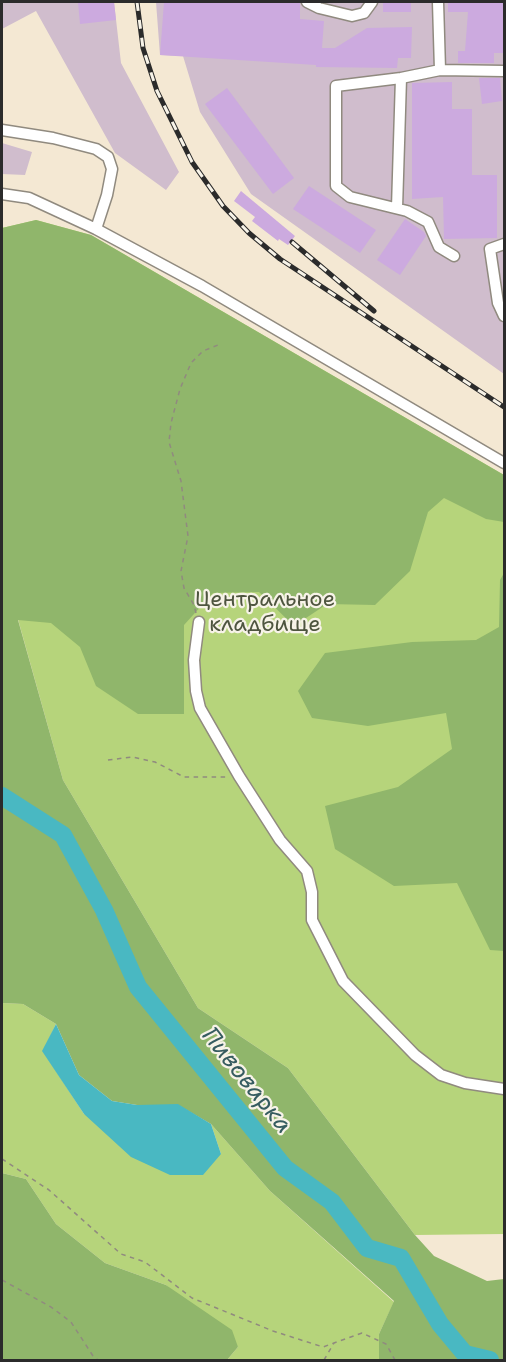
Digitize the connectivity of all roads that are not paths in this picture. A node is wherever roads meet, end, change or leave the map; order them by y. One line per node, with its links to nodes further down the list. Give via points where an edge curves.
1 (307, 2): 2 (street, via 352,16 364,13)
2 (372, 2)
3 (438, 2): 4 (street)
4 (440, 69): 5 (street); 6 (street)
5 (504, 71)
6 (401, 78): 9 (street); 9 (street, via 336,86 336,186 350,197)
7 (2, 130): 10 (street, via 53,138 96,149 108,157 110,178)
8 (2, 194): 10 (street, via 29,198)
9 (397, 208): 12 (street, via 428,222 439,247)
10 (96, 228): 14 (street)
11 (504, 244): 13 (street, via 490,249 498,303)
12 (454, 256)
13 (504, 316)
14 (504, 463)
15 (199, 622): 16 (street, via 194,660 200,708 280,840 307,871 312,920 343,981 415,1055 441,1075)
16 (504, 1089)

